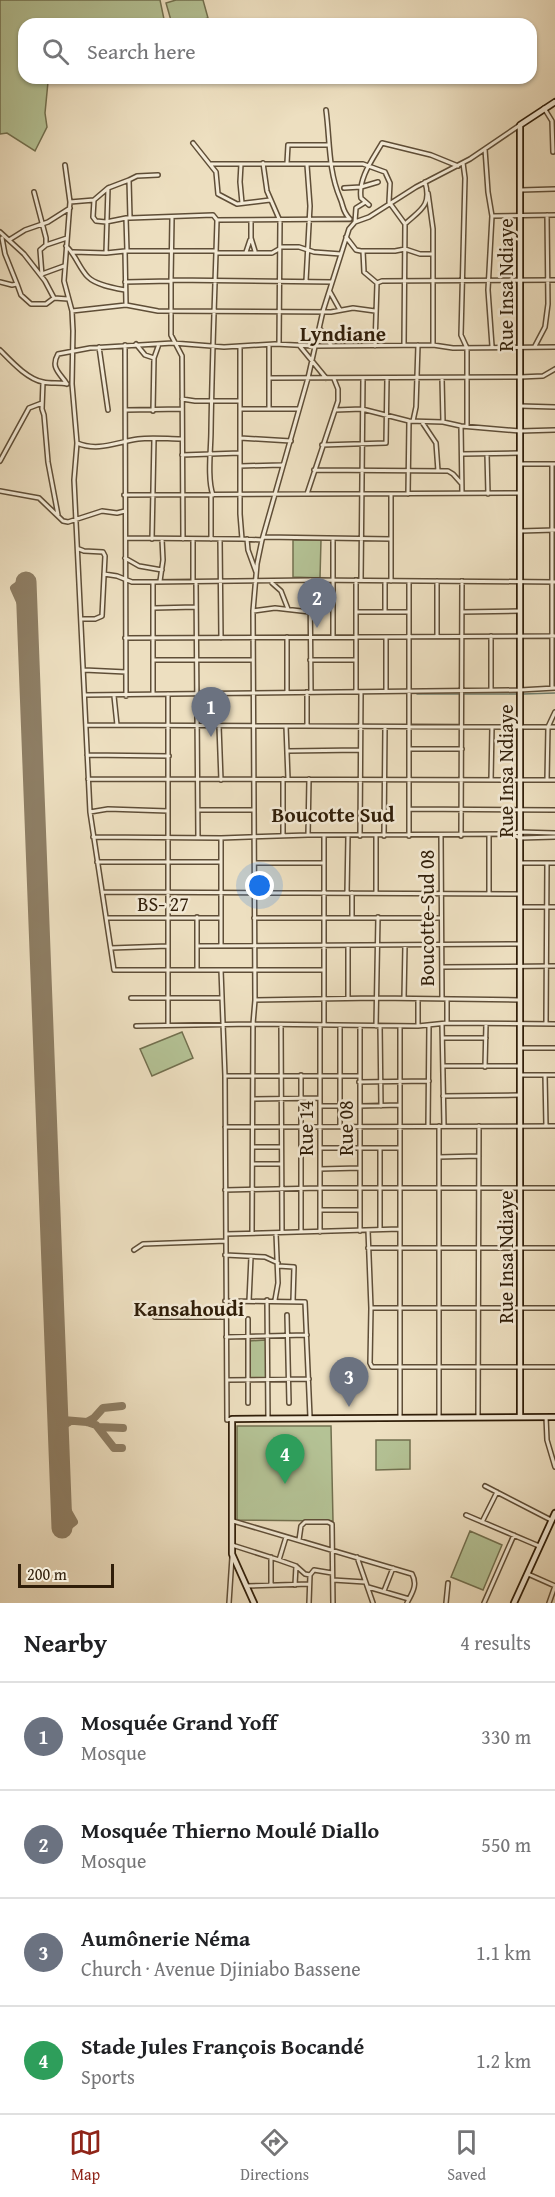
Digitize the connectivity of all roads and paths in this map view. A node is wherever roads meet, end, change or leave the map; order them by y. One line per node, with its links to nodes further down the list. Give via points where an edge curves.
1 (555, 102): 2 (main road)
2 (544, 108): 4 (main road); 8 (street, via 552,121)
3 (326, 110): 6 (street)
4 (520, 125): 7 (street); 27 (main road, Rue Insa Ndiaye)
5 (193, 143): 11 (street)
6 (328, 145): 13 (street, via 288,145); 16 (street)
7 (485, 149): 10 (street); 40 (street)
8 (553, 152)
9 (263, 163): 12 (street); 13 (street); 31 (street)
10 (463, 163): 18 (street); 76 (street)
11 (211, 164): 12 (street); 34 (street, via 216,172 218,194)
12 (241, 164): 34 (street)
13 (287, 164): 15 (street)
14 (65, 165): 32 (street)
15 (307, 165): 16 (street); 46 (street)
16 (333, 165): 17 (street); 44 (street, via 335,186)
17 (369, 165): 18 (street, via 385,142); 23 (street); 35 (street, via 385,172)
18 (458, 166): 22 (street)
19 (158, 175): 20 (street)
20 (129, 180): 24 (street); 42 (street)
21 (378, 182): 23 (street)
22 (425, 182): 29 (street); 35 (street)
23 (361, 187): 25 (street); 33 (street)
24 (108, 188): 30 (street); 49 (street)
25 (344, 188)
26 (555, 189): 27 (street)
27 (521, 190): 41 (main road, Rue Insa Ndiaye)
28 (34, 192): 51 (street)
29 (428, 193): 52 (street, via 424,207); 73 (street)
30 (94, 200): 32 (street); 49 (street, via 94,219)
31 (270, 200): 34 (street); 48 (street)
32 (70, 202): 37 (street)
33 (364, 203): 36 (street); 50 (street, via 356,208)
34 (242, 204)
35 (392, 204): 50 (street); 52 (street)
36 (369, 206)
37 (70, 208): 51 (street); 56 (street)
38 (547, 215): 39 (street); 41 (street); 77 (street)
39 (555, 215)
40 (492, 216): 41 (street); 81 (street)
41 (521, 216): 82 (main road, Rue Insa Ndiaye)
42 (128, 218): 43 (street); 49 (street); 65 (street)
43 (172, 218): 45 (street, via 213,215); 63 (street)
44 (350, 219): 46 (street); 50 (street)
45 (217, 220): 47 (street); 68 (street)
46 (308, 220): 48 (street); 64 (street)
47 (251, 221): 48 (street); 57 (street)
48 (280, 221): 61 (street)
49 (106, 222): 71 (street)
50 (354, 223): 54 (street)
51 (41, 224): 58 (street); 59 (street)
52 (405, 224): 62 (street)
53 (0, 232): 58 (street)
54 (346, 237): 66 (street, via 356,250); 72 (street)
55 (1, 238): 58 (street); 90 (street)
56 (67, 238): 59 (street); 60 (street)
57 (251, 238): 69 (street); 70 (street)
58 (9, 240): 75 (street)
59 (46, 245): 75 (street, via 40,250)
60 (66, 246): 67 (street); 74 (street)
61 (279, 248): 64 (street); 70 (street, via 272,253); 86 (street)
62 (405, 249): 66 (street); 73 (street); 88 (street)
63 (172, 250): 65 (street); 68 (street); 79 (street)
64 (307, 250): 72 (street); 80 (street)
65 (126, 251): 71 (street); 84 (street)
66 (363, 251): 91 (street, via 364,272)
67 (73, 252): 71 (street); 92 (street, via 91,280)
68 (216, 252): 69 (street); 85 (street)
69 (246, 252): 70 (street)
70 (255, 252)
71 (106, 253)
72 (341, 254): 87 (street)
73 (433, 254): 89 (street)
74 (64, 266): 75 (street); 95 (street)
75 (42, 276): 94 (street)
76 (463, 280): 81 (street); 89 (street); 125 (street, via 461,335)
77 (546, 280): 78 (street); 82 (street); 123 (street, via 545,327)
78 (555, 280)
79 (171, 281): 84 (street); 85 (street); 101 (street)
80 (306, 281): 86 (street); 87 (street)
81 (489, 281): 82 (street); 121 (street)
82 (520, 281): 122 (main road, Rue Insa Ndiaye)
83 (0, 282): 90 (street)
84 (125, 282): 92 (street)
85 (216, 282): 86 (street); 97 (street)
86 (279, 282): 98 (street)
87 (332, 282): 93 (street)
88 (404, 282): 89 (street); 91 (street); 113 (street)
89 (433, 282): 115 (street)
90 (17, 284): 94 (street, via 21,295 31,304 46,304)
91 (377, 284): 103 (street)
92 (125, 290): 96 (street)
93 (330, 292): 99 (street); 102 (street)
94 (54, 298): 95 (street)
95 (68, 299): 100 (street)
96 (126, 305): 100 (street); 101 (street)
97 (215, 310): 98 (street); 101 (street); 116 (street)
98 (278, 310): 102 (street); 108 (street)
99 (340, 310): 102 (street); 103 (street)
100 (72, 311): 127 (street)
101 (171, 311): 105 (street)
102 (323, 311): 104 (street)
103 (375, 311): 119 (street)
104 (320, 329): 112 (street); 118 (street)
105 (173, 343): 107 (street); 116 (street); 144 (street, via 182,356)
106 (136, 344): 107 (street); 109 (street); 128 (street, via 145,355)
107 (159, 344): 128 (street)
108 (279, 344): 110 (street); 111 (street)
109 (125, 345): 120 (street); 155 (street)
110 (269, 345): 117 (street); 133 (street)
111 (299, 345): 118 (street); 129 (street)
112 (331, 345): 118 (street); 119 (street)
113 (404, 345): 114 (street); 119 (street)
114 (418, 345): 115 (street); 139 (street)
115 (434, 345): 125 (street)
116 (212, 346): 117 (street); 145 (street)
117 (240, 346): 146 (street)
118 (314, 346): 129 (street)
119 (375, 346)
120 (99, 347): 127 (street); 157 (street)
121 (492, 347): 122 (street); 125 (street)
122 (520, 347): 123 (street); 132 (main road, Rue Insa Ndiaye)
123 (534, 347): 124 (street)
124 (555, 347)
125 (467, 348): 131 (street)
126 (0, 351): 141 (street)
127 (73, 351): 142 (street, via 58,354 55,362 58,375); 143 (street)
128 (154, 358): 158 (street)
129 (312, 360): 134 (street); 135 (street)
130 (555, 369): 132 (street, via 543,376)
131 (468, 377): 132 (street); 140 (street); 164 (street)
132 (520, 377): 148 (main road, Rue Insa Ndiaye)
133 (270, 378): 134 (street); 152 (street)
134 (308, 378): 135 (street); 153 (street)
135 (326, 378): 136 (street)
136 (333, 378): 137 (street); 156 (street, via 338,394)
137 (363, 378): 138 (street); 154 (street)
138 (387, 378): 139 (street); 159 (street)
139 (416, 378): 140 (street); 160 (street, via 416,407)
140 (442, 378): 162 (street)
141 (43, 382): 142 (street); 147 (street)
142 (67, 384): 143 (street)
143 (72, 384): 172 (street)
144 (182, 399): 145 (street); 150 (street)
145 (211, 401): 146 (street); 178 (street)
146 (240, 401): 151 (street)
147 (42, 403): 181 (street, via 29,408); 207 (street)
148 (520, 406): 149 (street); 166 (main road, Rue Insa Ndiaye)
149 (555, 407)
150 (182, 409): 158 (street); 167 (street)
151 (240, 409): 152 (street); 168 (street)
152 (269, 409): 153 (street)
153 (300, 409): 170 (street)
154 (362, 409): 156 (street); 159 (street); 174 (street)
155 (126, 410): 158 (street); 171 (street)
156 (335, 410): 173 (street)
157 (108, 411)
158 (153, 411)
159 (387, 417): 160 (street); 174 (street, via 386,443)
160 (411, 421): 161 (street); 188 (street)
161 (422, 422): 162 (street); 189 (street, via 435,443)
162 (443, 422): 163 (street)
163 (461, 426): 164 (street); 179 (street)
164 (467, 426): 166 (street)
165 (555, 430): 166 (street)
166 (520, 431): 177 (main road, Rue Insa Ndiaye)
167 (182, 438): 169 (street); 180 (street)
168 (240, 438): 170 (street); 175 (street)
169 (154, 439): 171 (street); 200 (street)
170 (291, 441): 184 (street)
171 (125, 442): 172 (street, via 89,447); 199 (street)
172 (77, 443): 208 (street)
173 (322, 445): 174 (street); 186 (street)
174 (362, 445): 187 (street)
175 (240, 453): 178 (street); 185 (street)
176 (487, 453): 177 (street); 179 (street); 197 (street)
177 (520, 453): 182 (main road, Rue Insa Ndiaye)
178 (211, 454): 180 (street); 202 (street)
179 (463, 454): 190 (street)
180 (182, 455): 201 (street)
181 (0, 461)
182 (520, 464): 183 (street); 198 (main road, Rue Insa Ndiaye)
183 (554, 464): 205 (street)
184 (282, 465): 185 (street); 192 (street)
185 (240, 466): 203 (street)
186 (314, 470): 187 (street); 193 (street)
187 (362, 471): 188 (street); 204 (street)
188 (408, 471): 189 (street); 195 (street)
189 (438, 471): 190 (street, via 448,471)
190 (462, 483): 196 (street)
191 (0, 491): 207 (street, via 39,498)
192 (274, 493): 193 (street); 203 (street); 219 (street)
193 (307, 494): 204 (street)
194 (391, 494): 195 (street); 204 (street); 222 (street)
195 (408, 494): 196 (street)
196 (462, 494): 197 (street)
197 (488, 494): 198 (street)
198 (520, 494): 210 (main road, Rue Insa Ndiaye)
199 (124, 495): 200 (street); 206 (street)
200 (154, 495): 201 (street); 212 (street)
201 (183, 495): 202 (street); 214 (street)
202 (212, 495): 203 (street); 216 (street)
203 (240, 495): 218 (street)
204 (362, 495): 221 (street)
205 (554, 502): 209 (street)
206 (125, 511): 208 (street, via 102,511); 211 (street)
207 (58, 517): 208 (street, via 68,522)
208 (78, 518): 224 (street)
209 (554, 530): 210 (street); 225 (street)
210 (520, 531): 245 (main road, Rue Insa Ndiaye)
211 (127, 538): 212 (street); 226 (street)
212 (152, 539): 213 (street)
213 (162, 539): 214 (street); 227 (street)
214 (183, 539): 215 (street)
215 (193, 539): 216 (street); 236 (street)
216 (211, 539): 217 (street)
217 (220, 539): 218 (street); 242 (street)
218 (242, 539): 223 (street)
219 (262, 539): 220 (street); 223 (street); 228 (street)
220 (333, 539): 221 (street); 232 (street)
221 (361, 539): 222 (street); 233 (street)
222 (391, 539): 237 (street)
223 (247, 540): 228 (street)
224 (79, 549): 229 (street, via 104,553); 258 (street)
225 (554, 555): 246 (street)
226 (125, 558): 227 (street); 230 (street)
227 (162, 570): 235 (street)
228 (256, 573): 243 (street)
229 (104, 574): 230 (street); 258 (street, via 102,616)
230 (125, 578): 241 (street); 270 (street)
231 (310, 580): 232 (street); 244 (street); 253 (street)
232 (333, 580): 233 (street); 265 (street)
233 (358, 580): 234 (street); 254 (street)
234 (385, 580): 237 (street); 255 (street)
235 (160, 581): 236 (street); 241 (street)
236 (195, 581): 242 (street); 248 (street)
237 (391, 581): 238 (street)
238 (409, 581): 239 (street); 256 (street)
239 (437, 581): 240 (street); 269 (street)
240 (462, 581): 245 (street); 257 (street)
241 (153, 582): 249 (street)
242 (220, 582): 243 (street); 273 (street)
243 (255, 582): 244 (street); 251 (street)
244 (270, 582): 250 (street, via 280,591)
245 (520, 582): 246 (street); 252 (main road, Rue Insa Ndiaye)
246 (554, 582): 247 (street)
247 (554, 606): 262 (street)
248 (196, 607): 249 (street); 272 (street)
249 (154, 608): 271 (street)
250 (288, 609): 251 (street); 253 (street)
251 (253, 611): 274 (street)
252 (520, 611): 257 (street); 259 (main road, Rue Insa Ndiaye)
253 (310, 612): 264 (street)
254 (357, 612): 255 (street); 266 (street)
255 (385, 612): 256 (street)
256 (409, 612): 268 (street)
257 (462, 612): 260 (street)
258 (82, 619): 280 (street)
259 (520, 635): 261 (street); 262 (street); 285 (main road, Rue Insa Ndiaye)
260 (462, 636): 261 (street); 269 (street); 283 (street)
261 (491, 636): 284 (street)
262 (554, 636): 282 (street)
263 (287, 637): 264 (street); 274 (street); 288 (street)
264 (310, 637): 265 (street); 278 (street)
265 (333, 637): 266 (street)
266 (356, 637): 267 (street); 279 (street)
267 (386, 637): 268 (street); 292 (street)
268 (410, 637): 269 (street); 286 (street)
269 (436, 637)
270 (125, 638): 271 (street); 281 (street)
271 (154, 638): 272 (street); 275 (street)
272 (197, 638): 273 (street); 276 (street)
273 (221, 638): 274 (street)
274 (253, 638): 277 (street)
275 (154, 660): 276 (street); 294 (street)
276 (197, 660): 277 (street); 293 (street)
277 (253, 660): 287 (street)
278 (310, 660): 279 (street); 289 (street)
279 (356, 660): 290 (street)
280 (84, 670): 281 (street); 296 (street)
281 (126, 672): 298 (street)
282 (554, 688): 285 (street)
283 (463, 690): 284 (street); 286 (street); 311 (street)
284 (492, 690): 285 (street)
285 (520, 690): 335 (main road, Rue Insa Ndiaye)
286 (409, 691): 292 (street); 310 (street)
287 (253, 692): 288 (street); 293 (street); 305 (street)
288 (286, 692): 289 (street)
289 (309, 692): 290 (street); 307 (street)
290 (356, 692): 291 (street)
291 (361, 692): 292 (street); 308 (street)
292 (386, 692)
293 (197, 693): 295 (street); 303 (street)
294 (153, 694): 295 (street); 298 (street)
295 (168, 694): 302 (street)
296 (85, 695): 297 (street); 300 (street)
297 (114, 696): 298 (street); 301 (street)
298 (126, 696)
299 (555, 712): 315 (street)
300 (86, 725): 301 (street); 321 (street)
301 (117, 725): 302 (street)
302 (168, 725): 303 (street); 322 (street)
303 (197, 725): 304 (street); 330 (street)
304 (219, 726): 305 (street); 331 (street)
305 (253, 726): 306 (street); 332 (street)
306 (286, 726): 307 (street); 320 (street)
307 (307, 726): 308 (street)
308 (361, 726): 309 (street); 319 (street)
309 (385, 726): 310 (street); 324 (street)
310 (410, 726): 311 (street); 317 (street)
311 (462, 726): 312 (street); 318 (street)
312 (492, 727): 313 (street); 334 (street)
313 (517, 727)
314 (523, 727): 315 (street)
315 (548, 727): 316 (street); 336 (street)
316 (555, 727)
317 (409, 749): 318 (street); 328 (street)
318 (462, 749): 333 (street)
319 (360, 750): 320 (street); 323 (street)
320 (288, 751): 326 (street)
321 (87, 755): 322 (street); 325 (street)
322 (169, 756): 329 (street)
323 (360, 778): 324 (street); 327 (street); 352 (street)
324 (385, 778): 328 (street); 354 (street)
325 (88, 779): 329 (street); 344 (street)
326 (286, 779): 327 (street); 332 (street); 349 (street)
327 (309, 779): 346 (street)
328 (409, 779): 333 (street); 338 (street)
329 (169, 780): 330 (street); 343 (street)
330 (197, 780): 331 (street); 339 (street)
331 (221, 780): 332 (street)
332 (253, 780): 340 (street)
333 (462, 780): 334 (street); 341 (street)
334 (491, 780): 335 (street)
335 (520, 780): 336 (street); 345 (main road, Rue Insa Ndiaye)
336 (547, 780): 337 (street)
337 (555, 780)
338 (409, 809): 341 (street); 355 (street)
339 (197, 810): 340 (street); 361 (street)
340 (253, 810): 363 (street)
341 (462, 810): 345 (street); 357 (street)
342 (555, 810): 345 (street)
343 (168, 811): 344 (street, via 108,808); 360 (street)
344 (90, 812): 359 (street)
345 (520, 812): 348 (main road, Rue Insa Ndiaye)
346 (308, 835): 349 (street); 350 (street)
347 (489, 835): 348 (street); 357 (street); 380 (street)
348 (520, 835): 358 (street); 369 (main road, Rue Insa Ndiaye)
349 (283, 836): 363 (street)
350 (324, 836): 351 (street); 368 (street, Rue 14)
351 (348, 836): 352 (street); 377 (street)
352 (360, 836): 353 (street)
353 (376, 836): 354 (street); 378 (street)
354 (384, 836): 355 (street)
355 (409, 836): 356 (street)
356 (441, 836): 357 (street); 379 (street, Boucotte-Sud 08)
357 (461, 836)
358 (555, 836)
359 (93, 837): 360 (street); 364 (street)
360 (169, 838): 361 (street); 366 (street)
361 (198, 838): 362 (street)
362 (221, 838): 363 (street); 365 (street)
363 (254, 838): 367 (street)
364 (97, 862): 366 (street); 372 (street)
365 (220, 862): 366 (street); 374 (street)
366 (168, 863): 373 (street)
367 (255, 863): 368 (street); 375 (street)
368 (324, 863): 376 (street, Rue 14)
369 (520, 863): 370 (street); 381 (main road, Rue Insa Ndiaye)
370 (547, 863): 371 (street); 383 (street)
371 (555, 863)
372 (101, 892): 373 (street); 389 (street)
373 (168, 892): 374 (street); 385 (street)
374 (221, 892): 375 (street); 391 (street)
375 (254, 892): 376 (street); 392 (street)
376 (324, 892): 377 (street); 386 (street, Rue 14)
377 (350, 893): 378 (street); 387 (street)
378 (376, 893): 379 (street)
379 (441, 893): 380 (street); 393 (street, Boucotte-Sud 08)
380 (489, 894): 381 (street)
381 (520, 894): 382 (main road, Rue Insa Ndiaye)
382 (520, 907): 383 (street); 394 (main road, Rue Insa Ndiaye)
383 (547, 907): 384 (street); 405 (street)
384 (555, 907)
385 (168, 917): 389 (street, BS- 27); 390 (street, BS- 27); 399 (street)
386 (324, 917): 387 (street); 392 (street); 395 (street, Rue 14)
387 (352, 917): 388 (street)
388 (378, 917): 393 (street); 396 (street)
389 (106, 918): 404 (street)
390 (197, 918): 391 (street, BS- 27); 400 (street)
391 (221, 918): 401 (street)
392 (254, 918): 402 (street)
393 (441, 918): 398 (street, Boucotte-Sud 08)
394 (520, 944): 398 (street); 408 (main road, Rue Insa Ndiaye)
395 (323, 945): 402 (street); 403 (street); 412 (street, Rue 14)
396 (377, 945): 397 (street); 403 (street); 415 (street)
397 (405, 945): 398 (street); 416 (street)
398 (441, 945): 407 (street, Boucotte-Sud 08)
399 (168, 946): 404 (street); 413 (street)
400 (197, 946): 401 (street); 409 (street)
401 (221, 946): 402 (street)
402 (255, 946): 411 (street)
403 (348, 946): 419 (street)
404 (111, 948): 413 (street, via 114,970)
405 (546, 966): 406 (street); 408 (street); 430 (street)
406 (555, 966)
407 (441, 967): 408 (street); 423 (street, Boucotte-Sud 08)
408 (520, 967): 424 (main road, Rue Insa Ndiaye)
409 (197, 970): 410 (street); 413 (street)
410 (221, 970): 411 (street); 418 (street)
411 (254, 970): 412 (street); 421 (street)
412 (323, 970): 422 (street, Rue 14)
413 (168, 971): 417 (street)
414 (131, 998): 417 (street)
415 (376, 998): 416 (street); 419 (street); 440 (street)
416 (404, 998): 420 (street)
417 (168, 999): 418 (street); 432 (street)
418 (221, 999): 437 (street)
419 (348, 999): 422 (street)
420 (418, 999): 423 (street); 442 (street)
421 (255, 1000): 422 (street); 426 (street)
422 (323, 1000): 434 (street, Rue 14)
423 (444, 1000): 424 (street); 425 (street, Boucotte-Sud 08)
424 (519, 1000): 429 (main road, Rue Insa Ndiaye)
425 (447, 1023): 427 (street); 428 (street)
426 (253, 1024): 433 (street); 437 (street); 450 (street)
427 (442, 1024): 435 (street); 443 (street)
428 (486, 1024): 429 (street); 444 (street)
429 (520, 1024): 430 (street); 445 (main road, Rue Insa Ndiaye)
430 (546, 1024): 431 (street)
431 (555, 1024)
432 (168, 1025): 436 (street); 437 (street)
433 (281, 1025): 434 (street); 458 (street)
434 (322, 1025): 438 (street); 452 (street, Rue 14)
435 (429, 1025): 442 (street); 462 (street)
436 (136, 1026)
437 (224, 1026): 457 (street)
438 (340, 1026): 439 (street); 453 (street)
439 (360, 1026): 440 (street); 459 (street, Rue 08)
440 (378, 1026): 441 (street); 460 (street)
441 (400, 1026): 442 (street); 461 (street)
442 (418, 1026)
443 (443, 1038): 444 (street); 447 (street)
444 (486, 1038): 449 (street)
445 (520, 1048): 446 (street); 448 (main road, Rue Insa Ndiaye)
446 (555, 1048)
447 (444, 1066): 449 (street); 465 (street)
448 (520, 1066): 449 (street); 454 (main road, Rue Insa Ndiaye)
449 (486, 1067)
450 (253, 1075): 457 (street); 458 (street); 468 (street)
451 (301, 1075): 452 (street); 458 (street); 466 (street)
452 (320, 1075): 453 (street); 467 (street, Rue 14)
453 (340, 1075): 459 (street); 471 (street)
454 (520, 1075): 455 (street); 464 (main road, Rue Insa Ndiaye)
455 (545, 1075): 456 (street); 475 (street)
456 (555, 1075)
457 (225, 1076): 477 (street)
458 (281, 1076): 469 (street)
459 (360, 1076): 463 (street, Rue 08)
460 (380, 1081): 461 (street); 463 (street); 473 (street)
461 (400, 1081): 462 (street); 474 (street)
462 (429, 1081): 485 (street)
463 (359, 1082): 472 (street, Rue 08)
464 (520, 1095): 465 (street); 488 (main road, Rue Insa Ndiaye)
465 (443, 1096): 486 (street)
466 (301, 1098): 467 (street); 469 (street); 480 (street)
467 (320, 1098): 470 (street, Rue 14)
468 (253, 1099): 469 (street); 478 (street)
469 (281, 1099): 479 (street)
470 (320, 1106): 471 (street); 481 (street, Rue 14)
471 (340, 1106): 482 (street)
472 (360, 1106): 473 (street); 483 (street, Rue 08)
473 (381, 1106): 474 (street)
474 (400, 1106): 484 (street)
475 (546, 1125): 476 (street); 488 (street)
476 (555, 1125)
477 (225, 1126): 478 (street); 512 (street)
478 (253, 1126): 479 (street); 490 (street)
479 (281, 1126): 480 (street); 489 (street)
480 (301, 1126): 481 (street); 502 (street)
481 (320, 1126): 482 (street); 491 (street, Rue 14)
482 (340, 1126): 483 (street)
483 (360, 1126): 484 (street); 492 (street, Rue 08)
484 (400, 1126): 485 (street); 494 (street)
485 (428, 1126): 486 (street)
486 (442, 1126): 487 (street); 496 (street)
487 (479, 1126): 488 (street); 495 (street)
488 (520, 1126): 509 (main road, Rue Insa Ndiaye)
489 (281, 1146): 490 (street); 498 (street)
490 (253, 1147): 497 (street)
491 (320, 1148): 492 (street); 500 (street, Rue 14)
492 (360, 1148): 493 (street); 499 (street, Rue 08)
493 (380, 1148): 494 (street); 505 (street)
494 (400, 1148): 506 (street)
495 (479, 1156): 496 (street); 508 (street)
496 (440, 1157): 507 (street)
497 (253, 1164): 498 (street); 511 (street)
498 (281, 1164): 501 (street)
499 (360, 1168): 500 (street); 504 (street, Rue 08)
500 (320, 1169): 503 (street, Rue 14)
501 (281, 1188): 502 (street); 511 (street); 519 (street)
502 (301, 1188): 503 (street); 520 (street)
503 (320, 1188): 504 (street); 513 (street, Rue 14)
504 (360, 1188): 505 (street); 514 (street, Rue 08)
505 (381, 1188): 506 (street); 515 (street)
506 (400, 1188): 507 (street); 516 (street)
507 (439, 1188): 508 (street); 529 (street)
508 (478, 1188): 509 (street); 526 (street)
509 (520, 1188): 510 (street); 530 (main road, Rue Insa Ndiaye)
510 (555, 1188)
511 (252, 1189): 512 (street); 522 (street)
512 (225, 1190): 524 (street)
513 (320, 1210): 514 (street); 521 (street, Rue 14)
514 (360, 1210): 518 (street, Rue 08)
515 (380, 1229): 516 (street); 517 (street)
516 (400, 1229): 528 (street)
517 (368, 1230): 518 (street); 527 (street)
518 (360, 1231): 521 (street)
519 (282, 1232): 520 (street); 523 (street)
520 (301, 1232): 521 (street)
521 (320, 1232)
522 (252, 1233): 523 (street); 524 (street)
523 (276, 1233): 535 (street)
524 (226, 1234): 525 (street)
525 (226, 1241): 532 (street, via 144,1244); 533 (street)
526 (478, 1247): 529 (street); 530 (street); 544 (street)
527 (368, 1248): 528 (street); 541 (street)
528 (399, 1248): 529 (street); 542 (street)
529 (439, 1248): 543 (street)
530 (520, 1248): 531 (street); 545 (main road, Rue Insa Ndiaye)
531 (555, 1248)
532 (134, 1250)
533 (225, 1255): 534 (street); 538 (street)
534 (250, 1257): 535 (street, via 266,1257); 539 (street)
535 (278, 1264): 537 (street); 540 (street, via 294,1267)
536 (267, 1300): 537 (street); 539 (street); 552 (street)
537 (275, 1300): 540 (street)
538 (225, 1301): 539 (street); 549 (street)
539 (249, 1301)
540 (292, 1301): 551 (street, via 305,1302)
541 (371, 1308): 542 (street); 556 (street, via 371,1365)
542 (400, 1308): 543 (street); 556 (street)
543 (440, 1308): 544 (street); 558 (street)
544 (478, 1308): 545 (street); 559 (street)
545 (520, 1308): 546 (street); 557 (main road, Rue Insa Ndiaye)
546 (555, 1308)
547 (287, 1315): 553 (street)
548 (155, 1317): 549 (street)
549 (225, 1317): 554 (street)
550 (248, 1319): 555 (street)
551 (307, 1335): 553 (street); 562 (street)
552 (267, 1336): 553 (street); 555 (street); 565 (street)
553 (288, 1336): 561 (street)
554 (226, 1337): 555 (street); 563 (street)
555 (248, 1337): 564 (street)
556 (400, 1366): 558 (street); 574 (street)
557 (520, 1366): 559 (street); 560 (street); 570 (main road, Rue Insa Ndiaye)
558 (439, 1367): 559 (street); 568 (street)
559 (478, 1367): 569 (street)
560 (555, 1367)
561 (289, 1379): 562 (street); 565 (street); 567 (street)
562 (309, 1379): 573 (street)
563 (228, 1380): 564 (street); 575 (street)
564 (248, 1380): 565 (street); 566 (street)
565 (268, 1380): 576 (street)
566 (248, 1402)
567 (289, 1403)
568 (439, 1417): 569 (main road); 574 (main road)
569 (478, 1417): 570 (main road)
570 (519, 1417): 571 (main road)
571 (546, 1417): 572 (main road); 577 (street, via 547,1440)
572 (555, 1417)
573 (310, 1418): 574 (main road); 576 (main road)
574 (400, 1418)
575 (230, 1419): 576 (main road); 583 (main road)
576 (268, 1419)
577 (555, 1467)
578 (485, 1486): 579 (street)
579 (497, 1492): 582 (street); 584 (street)
580 (555, 1513): 582 (main road)
581 (466, 1515): 584 (street)
582 (551, 1520): 589 (main road)
583 (233, 1521): 586 (street); 588 (main road)
584 (482, 1522): 585 (street)
585 (514, 1535): 589 (street); 615 (street)
586 (286, 1537): 587 (street); 594 (street)
587 (299, 1540): 590 (street); 590 (street, via 305,1522 330,1523)
588 (231, 1545): 591 (main road); 592 (street)
589 (539, 1546): 598 (main road)
590 (332, 1550): 593 (street); 597 (street)
591 (232, 1554): 606 (main road); 609 (street)
592 (271, 1557): 594 (street); 604 (street)
593 (357, 1557): 596 (street); 603 (street)
594 (279, 1560): 595 (street)
595 (296, 1566): 599 (street); 605 (street)
596 (393, 1568): 607 (street); 608 (street, via 412,1574 415,1579)
597 (332, 1573): 599 (street, via 314,1570); 600 (street)
598 (528, 1574): 616 (main road); 617 (street, via 555,1586)
599 (310, 1575): 602 (street)
600 (333, 1580): 603 (street); 612 (street)
601 (448, 1583): 614 (street)
602 (309, 1584): 605 (street); 611 (street)
603 (366, 1584): 607 (street); 613 (street)
604 (271, 1585): 605 (street); 606 (street)
605 (295, 1585)
606 (246, 1586): 610 (main road)
607 (384, 1591): 608 (street)
608 (408, 1601)
609 (229, 1603)
610 (254, 1603)
611 (309, 1603)
612 (333, 1603)
613 (374, 1603)
614 (446, 1603)
615 (484, 1603)
616 (514, 1603)
617 (549, 1603)

